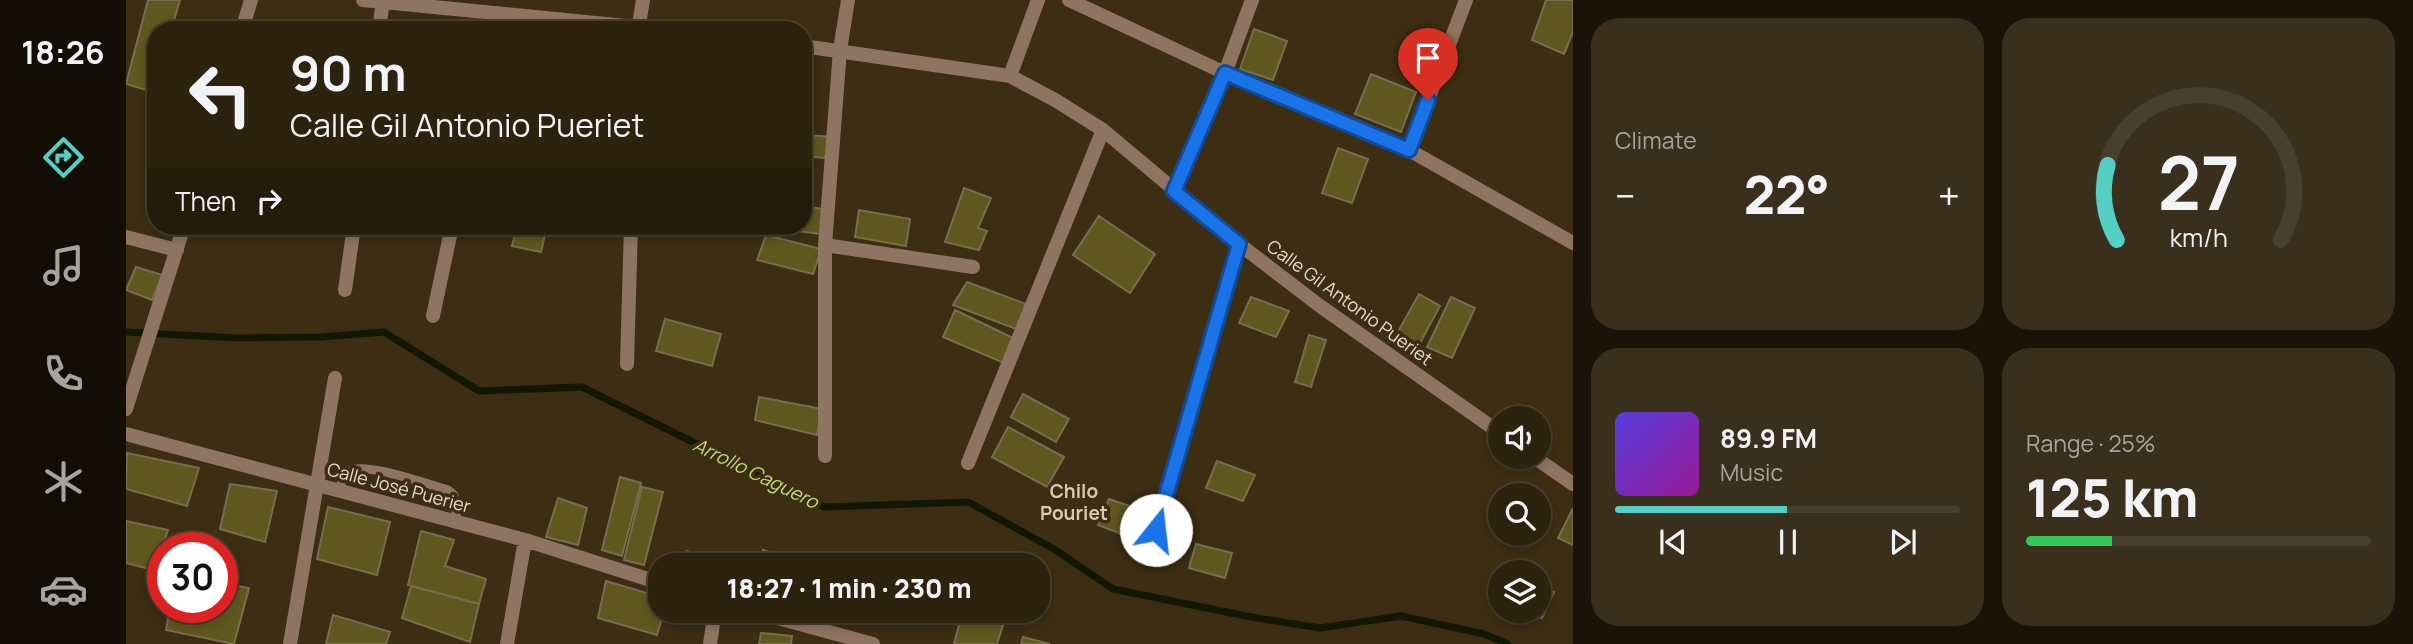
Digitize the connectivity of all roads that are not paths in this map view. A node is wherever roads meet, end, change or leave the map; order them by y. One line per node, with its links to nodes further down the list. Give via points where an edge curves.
1 (251, 0): 11 (street)
2 (363, 0): 9 (street)
3 (643, 0): 15 (street)
4 (848, 0): 17 (street)
5 (1038, 0): 19 (street)
6 (1069, 0): 18 (street)
7 (1252, 0): 18 (street)
8 (1466, 0): 21 (street)
9 (383, 1): 10 (street); 12 (street)
10 (495, 14): 13 (street); 14 (street)
11 (245, 21)
12 (380, 21)
13 (494, 21)
14 (566, 21)
15 (639, 21)
16 (812, 47): 17 (street, Calle Gil Antonio Pueriet)
17 (840, 50): 19 (street, Calle Gil Antonio Pueriet); 30 (street)
18 (1225, 73): 21 (street); 22 (street)
19 (1010, 76): 20 (street, Calle Gil Antonio Pueriet)
20 (1103, 130): 22 (street, Calle Gil Antonio Pueriet); 41 (street)
21 (1409, 150): 28 (street)
22 (1174, 191): 29 (street, Calle Gil Antonio Pueriet)
23 (181, 235): 31 (street)
24 (353, 235): 33 (street)
25 (450, 235): 34 (street)
26 (631, 235): 35 (street)
27 (126, 237): 31 (street)
28 (1573, 243)
29 (1239, 244): 38 (street, Calle Gil Antonio Pueriet); 48 (street)
30 (825, 245): 32 (street); 40 (street)
31 (177, 250): 37 (street)
32 (973, 267)
33 (345, 290)
34 (433, 316)
35 (627, 364)
36 (335, 378): 44 (street)
37 (126, 409)
38 (1488, 425)
39 (126, 434): 44 (street, Calle José Puerier)
40 (825, 456)
41 (968, 463)
42 (1551, 469): 43 (street)
43 (1573, 484)
44 (316, 485): 45 (street, Calle José Puerier); 52 (street)
45 (337, 490): 46 (street, Calle José Puerier); 46 (lane, via 349,472 359,467 394,475 448,490 454,495)
46 (457, 522): 47 (street, Calle José Puerier)
47 (526, 540): 49 (street, Calle José Puerier); 53 (street)
48 (1149, 555)
49 (648, 579)
50 (713, 623): 54 (street)
51 (796, 623): 55 (street)
52 (290, 644)
53 (507, 644)
54 (710, 644)
55 (873, 644)

